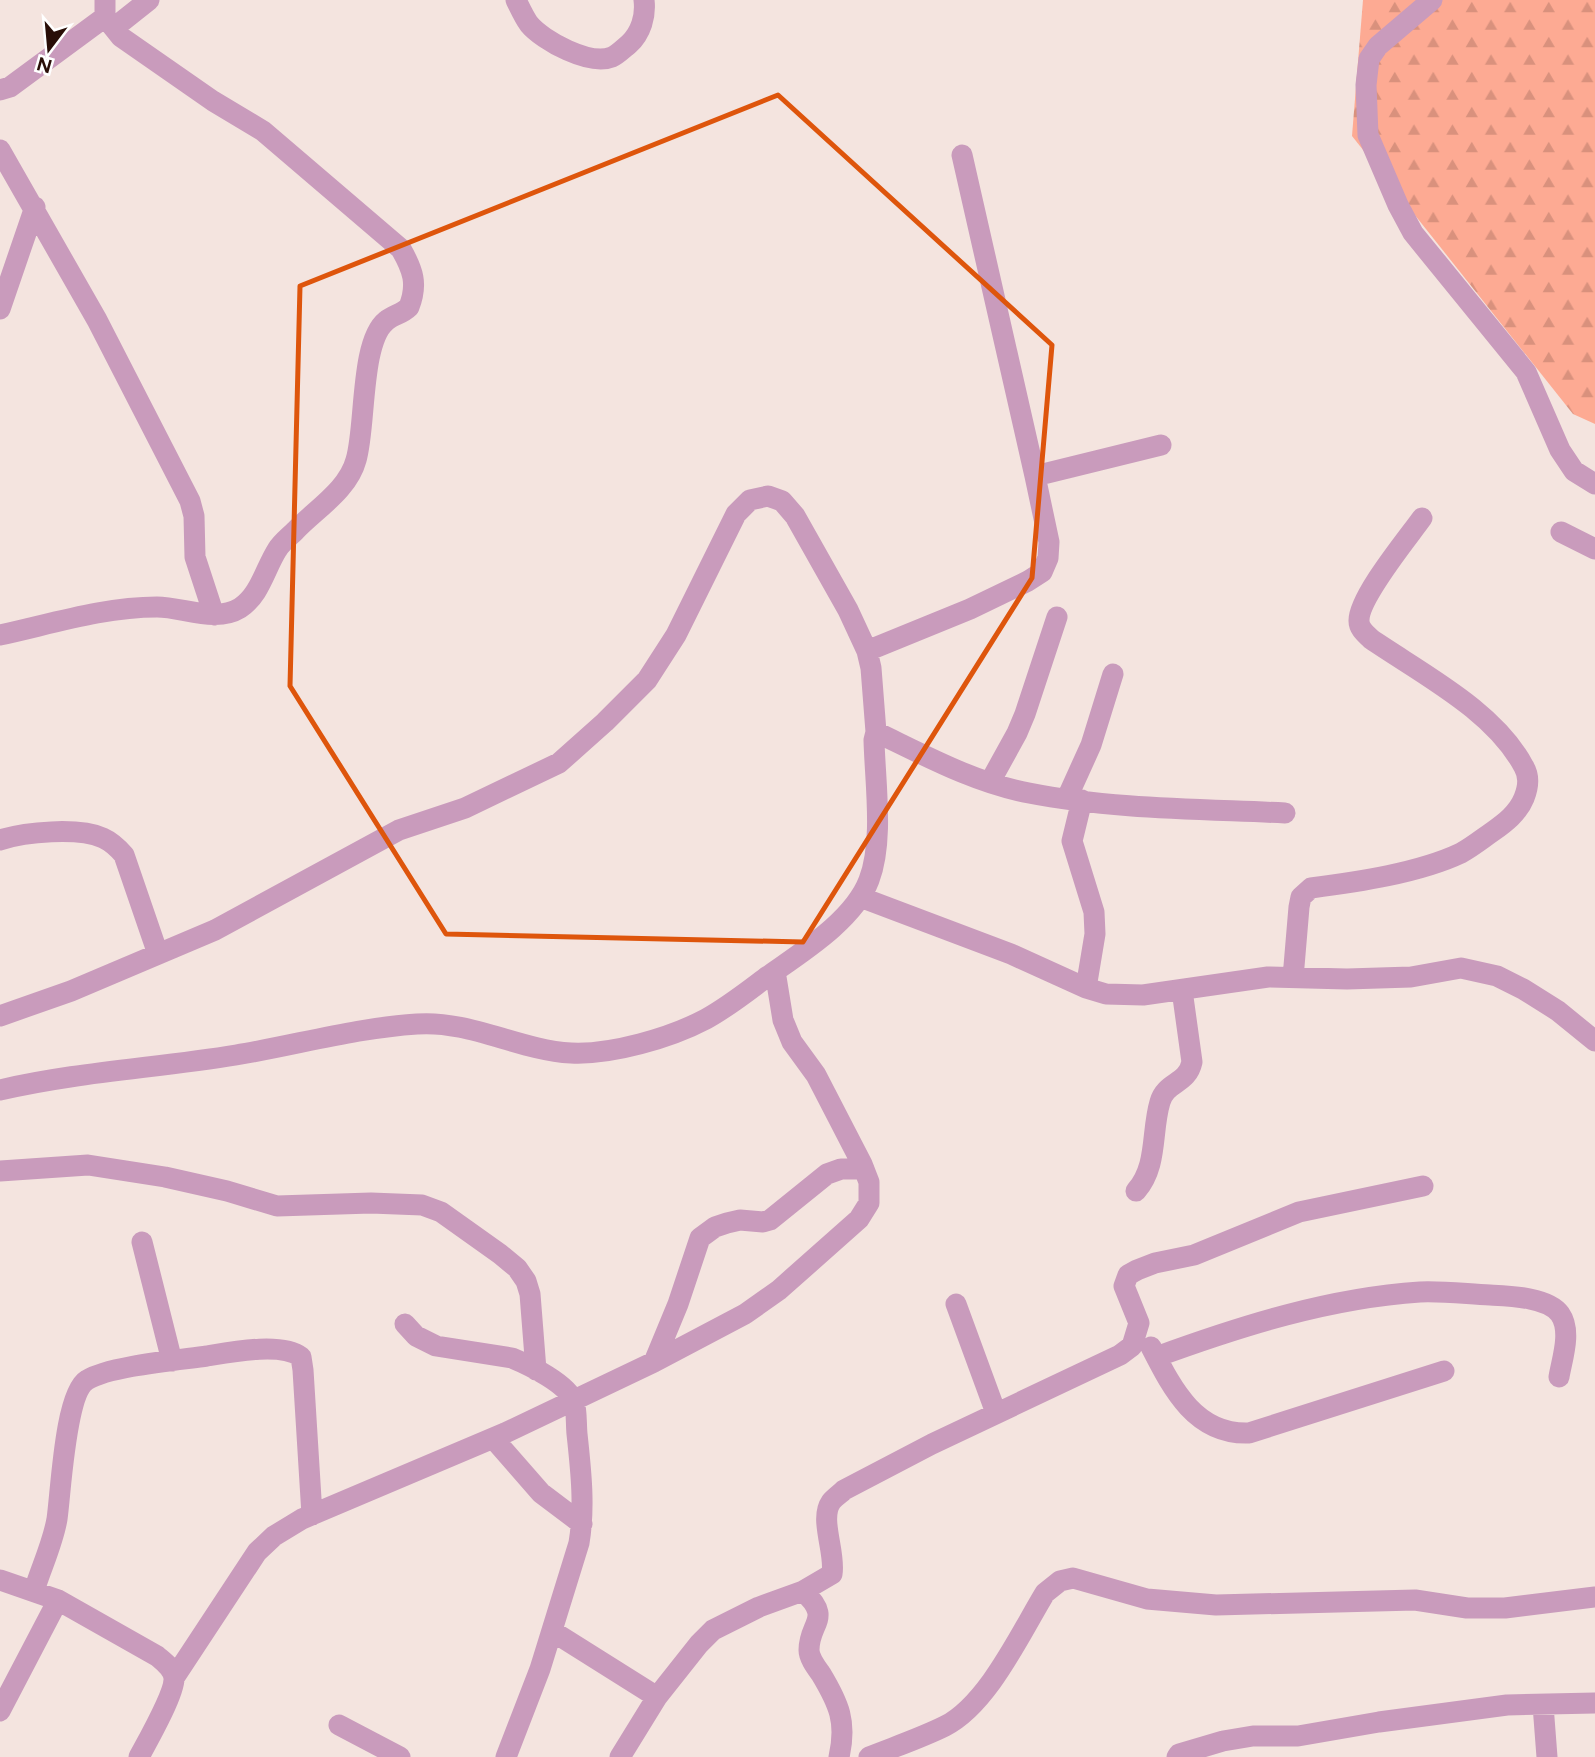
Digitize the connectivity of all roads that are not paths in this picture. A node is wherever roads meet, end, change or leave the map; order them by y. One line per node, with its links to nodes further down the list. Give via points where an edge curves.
1 (149, 0): 5 (street)
2 (516, 0): 3 (street, via 539,34 600,59 613,57 632,41 643,23)
3 (644, 0)
4 (1432, 0): 13 (street, via 1369,59 1368,135 1413,233 1525,372 1574,471)
5 (108, 15): 6 (street); 17 (street, via 121,37 262,131 401,249 414,276 409,307 385,321 372,347 353,471 278,549 247,603)
6 (0, 90)
7 (0, 150): 9 (street)
8 (962, 155): 12 (street)
9 (34, 207): 10 (street); 17 (street, via 190,501 195,557)
10 (0, 309)
11 (1161, 445): 12 (street)
12 (1035, 476): 20 (street, via 1049,542 1042,572)
13 (1595, 484)
14 (1422, 518): 30 (street, via 1371,589 1359,622 1371,639 1499,732 1525,769 1525,796 1504,823 1459,854 1402,873 1311,888 1301,897 1299,907)
15 (1561, 533): 16 (street)
16 (1595, 549)
17 (214, 615): 19 (street, via 176,607 124,607)
18 (1057, 617): 23 (street, via 1025,714)
19 (0, 635)
20 (867, 651): 22 (street); 28 (street, via 795,516 782,501 768,496 750,500 736,514 676,635 646,680 559,763 465,808 399,830 215,930)
21 (1113, 674): 24 (street)
22 (876, 732): 23 (street); 27 (street, via 873,867)
23 (990, 782): 24 (street)
24 (1074, 799): 25 (street); 31 (street, via 1072,841 1094,912)
25 (1285, 813)
26 (0, 840): 28 (street, via 76,833 115,845 124,855)
27 (860, 897): 29 (street, via 819,940); 31 (street, via 1011,954)
28 (158, 954): 33 (street)
29 (775, 971): 35 (street, via 706,1019 610,1051 571,1053 420,1023 362,1028 236,1055); 36 (street, via 783,1020 792,1042 816,1074)
30 (1293, 978): 32 (street, via 1248,979); 34 (street, via 1411,977 1461,968 1482,972 1522,989)
31 (1086, 988): 32 (street, via 1123,996)
32 (1182, 990): 39 (street, via 1190,1072 1165,1092 1159,1103 1148,1171)
33 (0, 1016)
34 (1595, 1041)
35 (0, 1090)
36 (864, 1169): 46 (street, via 869,1203 826,1250 745,1314); 46 (street, via 827,1174 771,1220 740,1220 706,1232 696,1247)
37 (0, 1171): 47 (street, via 88,1165 165,1177 277,1206 371,1203 422,1205 441,1212 500,1254 526,1281)
38 (1423, 1186): 42 (street, via 1299,1212 1194,1255 1137,1270 1128,1275 1125,1286)
39 (1136, 1191)
40 (142, 1242): 45 (street)
41 (956, 1304): 51 (street)
42 (1139, 1323): 44 (street); 51 (street, via 1132,1346 1120,1355)
43 (405, 1324): 47 (street, via 425,1343 512,1358)
44 (1156, 1357): 48 (street, via 1173,1390 1189,1407 1233,1433 1249,1433); 49 (street, via 1239,1327 1374,1297 1423,1292 1486,1294 1524,1298 1560,1314 1565,1336)
45 (172, 1361): 53 (street, via 283,1348 302,1357); 56 (street, via 98,1375 80,1385 71,1415 57,1522)
46 (654, 1362): 50 (street)
47 (536, 1370): 50 (street)
48 (1444, 1371)
49 (1559, 1377)
50 (573, 1400): 52 (street); 54 (street)
51 (996, 1413): 57 (street, via 844,1490 832,1501 827,1523 832,1574)
52 (493, 1438): 53 (street); 54 (street, via 541,1493)
53 (312, 1516): 61 (street, via 274,1536 257,1552)
54 (582, 1524): 60 (street)
55 (0, 1580): 56 (street)
56 (34, 1591): 59 (street)
57 (803, 1591): 62 (street, via 713,1630); 71 (street, via 815,1602 817,1612 809,1654 842,1719)
58 (1595, 1597): 72 (street, via 1504,1608 1415,1600 1216,1605 1147,1599 1073,1578 1045,1593 981,1697 964,1713)
59 (58, 1600): 61 (street, via 157,1656 170,1667); 65 (street)
60 (552, 1631): 62 (street); 69 (street)
61 (174, 1678): 67 (street)
62 (657, 1697): 70 (street)
63 (1595, 1703): 64 (street)
64 (1543, 1705): 73 (street, via 1379,1721 1298,1736 1253,1736 1198,1747); 74 (street)
65 (0, 1711)
66 (339, 1725): 68 (street)
67 (139, 1757)
68 (400, 1757)
69 (506, 1757)
70 (620, 1757)
71 (839, 1757)
72 (869, 1757)
73 (1177, 1757)
74 (1547, 1757)

